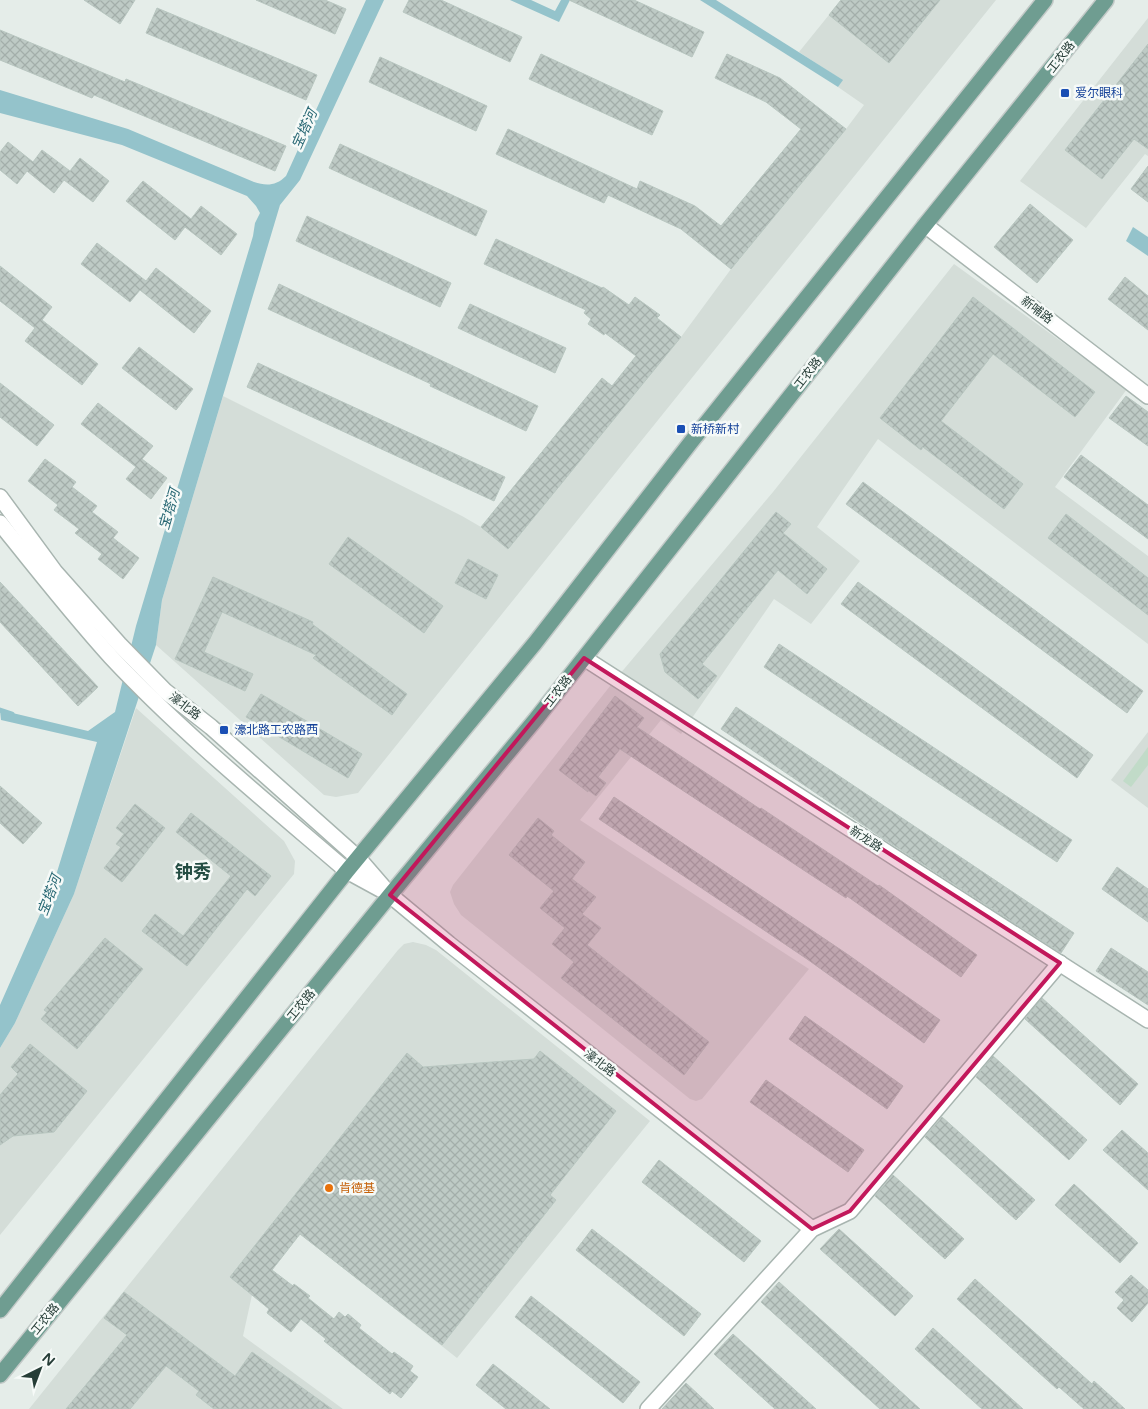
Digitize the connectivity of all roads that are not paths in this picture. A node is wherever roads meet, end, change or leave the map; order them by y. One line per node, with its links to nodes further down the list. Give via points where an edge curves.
1 (1045, 0): 9 (main road, via 697,434 535,644)
2 (1106, 0): 3 (main road, 工农路)
3 (925, 225): 4 (street, 新哺路); 7 (main road, 工农路)
4 (1148, 396)
5 (0, 497): 8 (street, 濠北路, via 55,572 120,644)
6 (0, 522): 8 (street, 濠北路, via 50,588 112,658)
7 (584, 658): 11 (main road, 工农路); 12 (street, 新龙路)
8 (161, 696): 9 (street, 濠北路, via 211,727); 10 (street, 濠北路, via 220,760)
9 (358, 858): 10 (main road); 11 (street, 濠北路)
10 (347, 871): 11 (street, 濠北路); 15 (main road)
11 (390, 895): 14 (street, 濠北路); 16 (main road, 工农路)
12 (1060, 963): 13 (street, 新龙路); 14 (street, via 850,1212)
13 (1148, 1020)
14 (812, 1229): 17 (street)
15 (0, 1310)
16 (0, 1375)
17 (648, 1409)

